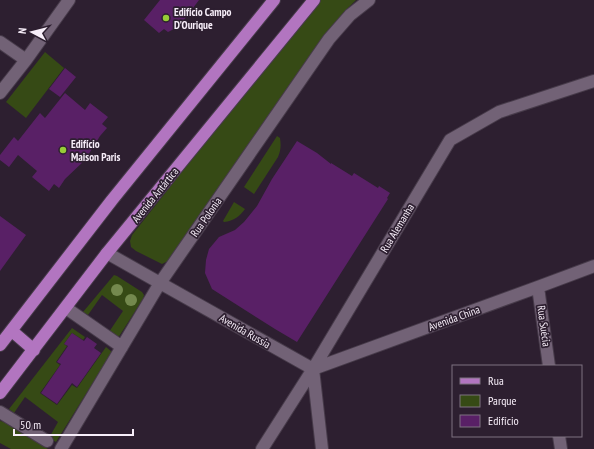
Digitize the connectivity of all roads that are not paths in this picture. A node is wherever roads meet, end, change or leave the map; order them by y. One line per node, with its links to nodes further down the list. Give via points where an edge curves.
1 (69, 0): 6 (street)
2 (274, 0): 14 (main road, via 112,200)
3 (314, 0): 9 (main road, Avenida Antártica)
4 (369, 0): 11 (street, Rua Polonia, via 350,15 329,39)
5 (0, 42): 6 (street)
6 (26, 60): 8 (street)
7 (594, 81): 19 (street, Rua Alemanha, via 499,112 450,140)
8 (0, 94)
9 (107, 254): 11 (street, Avenida Russia); 13 (main road, Avenida Antártica)
10 (594, 266): 12 (street, Avenida China)
11 (160, 283): 16 (street, Rua Polonia); 19 (street, Avenida Russia)
12 (538, 287): 18 (street, Rua Suécia); 19 (street, Avenida China)
13 (66, 308): 16 (street); 17 (main road, Avenida Antártica)
14 (12, 331): 15 (main road); 17 (main road)
15 (0, 345)
16 (122, 347): 24 (street, Rua Polonia)
17 (34, 350): 20 (main road, Avenida Antártica)
18 (549, 365)
19 (313, 369): 25 (street, Rua Alemanha); 26 (street)
20 (0, 393)
21 (0, 412): 23 (street)
22 (559, 437): 27 (street)
23 (47, 441)
24 (61, 449)
25 (262, 449)
26 (322, 449)
27 (561, 449)

